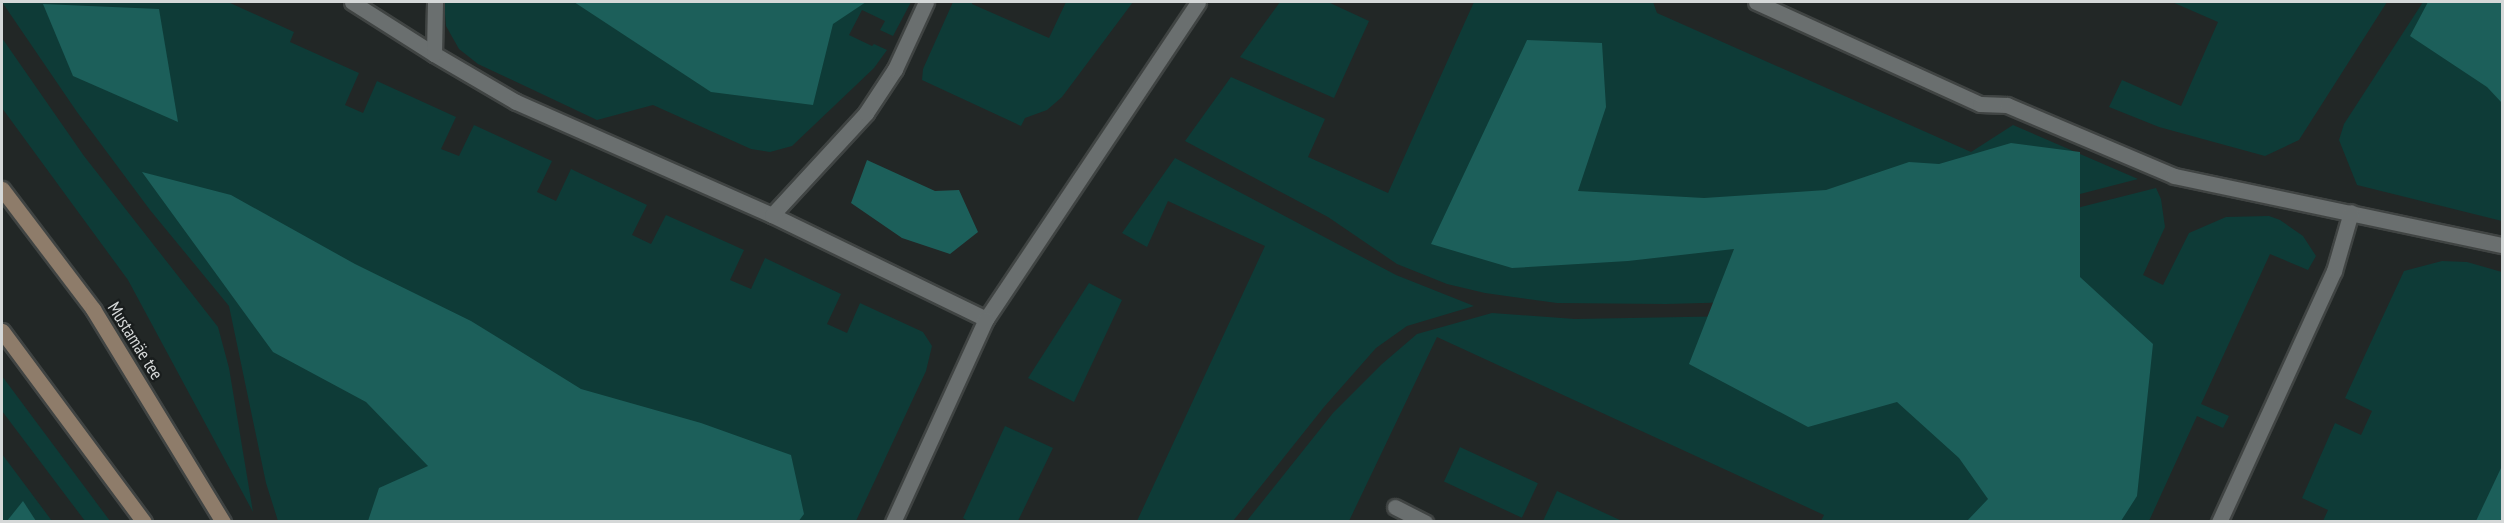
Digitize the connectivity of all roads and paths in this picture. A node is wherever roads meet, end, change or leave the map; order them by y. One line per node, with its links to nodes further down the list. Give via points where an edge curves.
1 (352, 2): 6 (street)
2 (435, 2): 6 (street)
3 (926, 2): 9 (street, via 895,69 866,113)
4 (1198, 2): 11 (street)
5 (1756, 2): 8 (street, via 1980,104 2007,105 2174,176)
6 (434, 54): 9 (street, via 516,102)
7 (2, 189): 15 (main road, Mustamäe tee, via 93,309)
8 (2351, 212): 10 (street); 18 (street, via 2334,271)
9 (772, 216): 11 (street)
10 (2502, 246)
11 (986, 319): 16 (street)
12 (2, 331): 14 (main road)
13 (1395, 507): 17 (street)
14 (144, 522)
15 (223, 522)
16 (892, 522)
17 (1425, 522)
18 (2219, 522)

